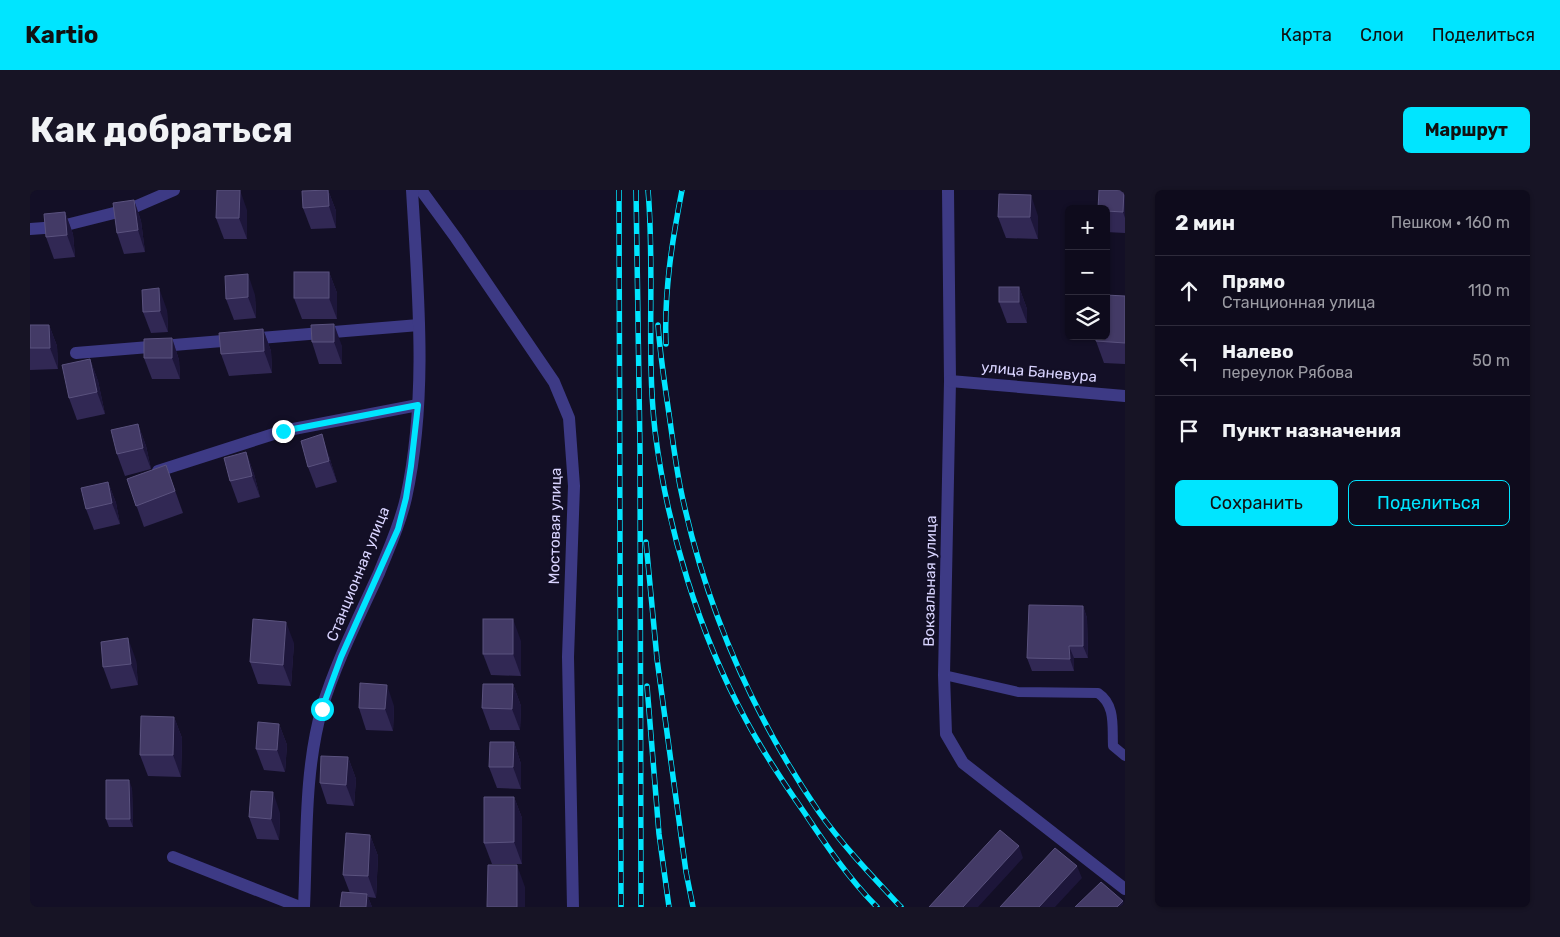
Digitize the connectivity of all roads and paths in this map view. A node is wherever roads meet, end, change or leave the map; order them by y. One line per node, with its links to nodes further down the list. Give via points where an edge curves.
1 (174, 190): 5 (street, via 130,208 58,227)
2 (412, 190): 6 (street, Станционная улица)
3 (421, 190): 18 (street, Мостовая улица, via 554,382 570,418 574,486 568,657)
4 (948, 190): 8 (street, Вокзальная улица)
5 (30, 229)
6 (419, 325): 7 (street); 10 (street, Станционная улица)
7 (76, 353)
8 (950, 381): 9 (street, улица Баневура); 12 (street, Вокзальная улица)
9 (1125, 396)
10 (418, 405): 11 (street, via 283,431); 17 (street, Станционная улица, via 406,498 398,529 341,657 322,709 310,768)
11 (158, 471)
12 (944, 675): 13 (lane, via 1018,692 1098,693 1111,706 1113,746); 15 (street, Вокзальная улица, via 946,734 963,763)
13 (1125, 756)
14 (172, 857): 16 (street)
15 (1125, 889)
16 (300, 907)
17 (304, 907)
18 (573, 907)

